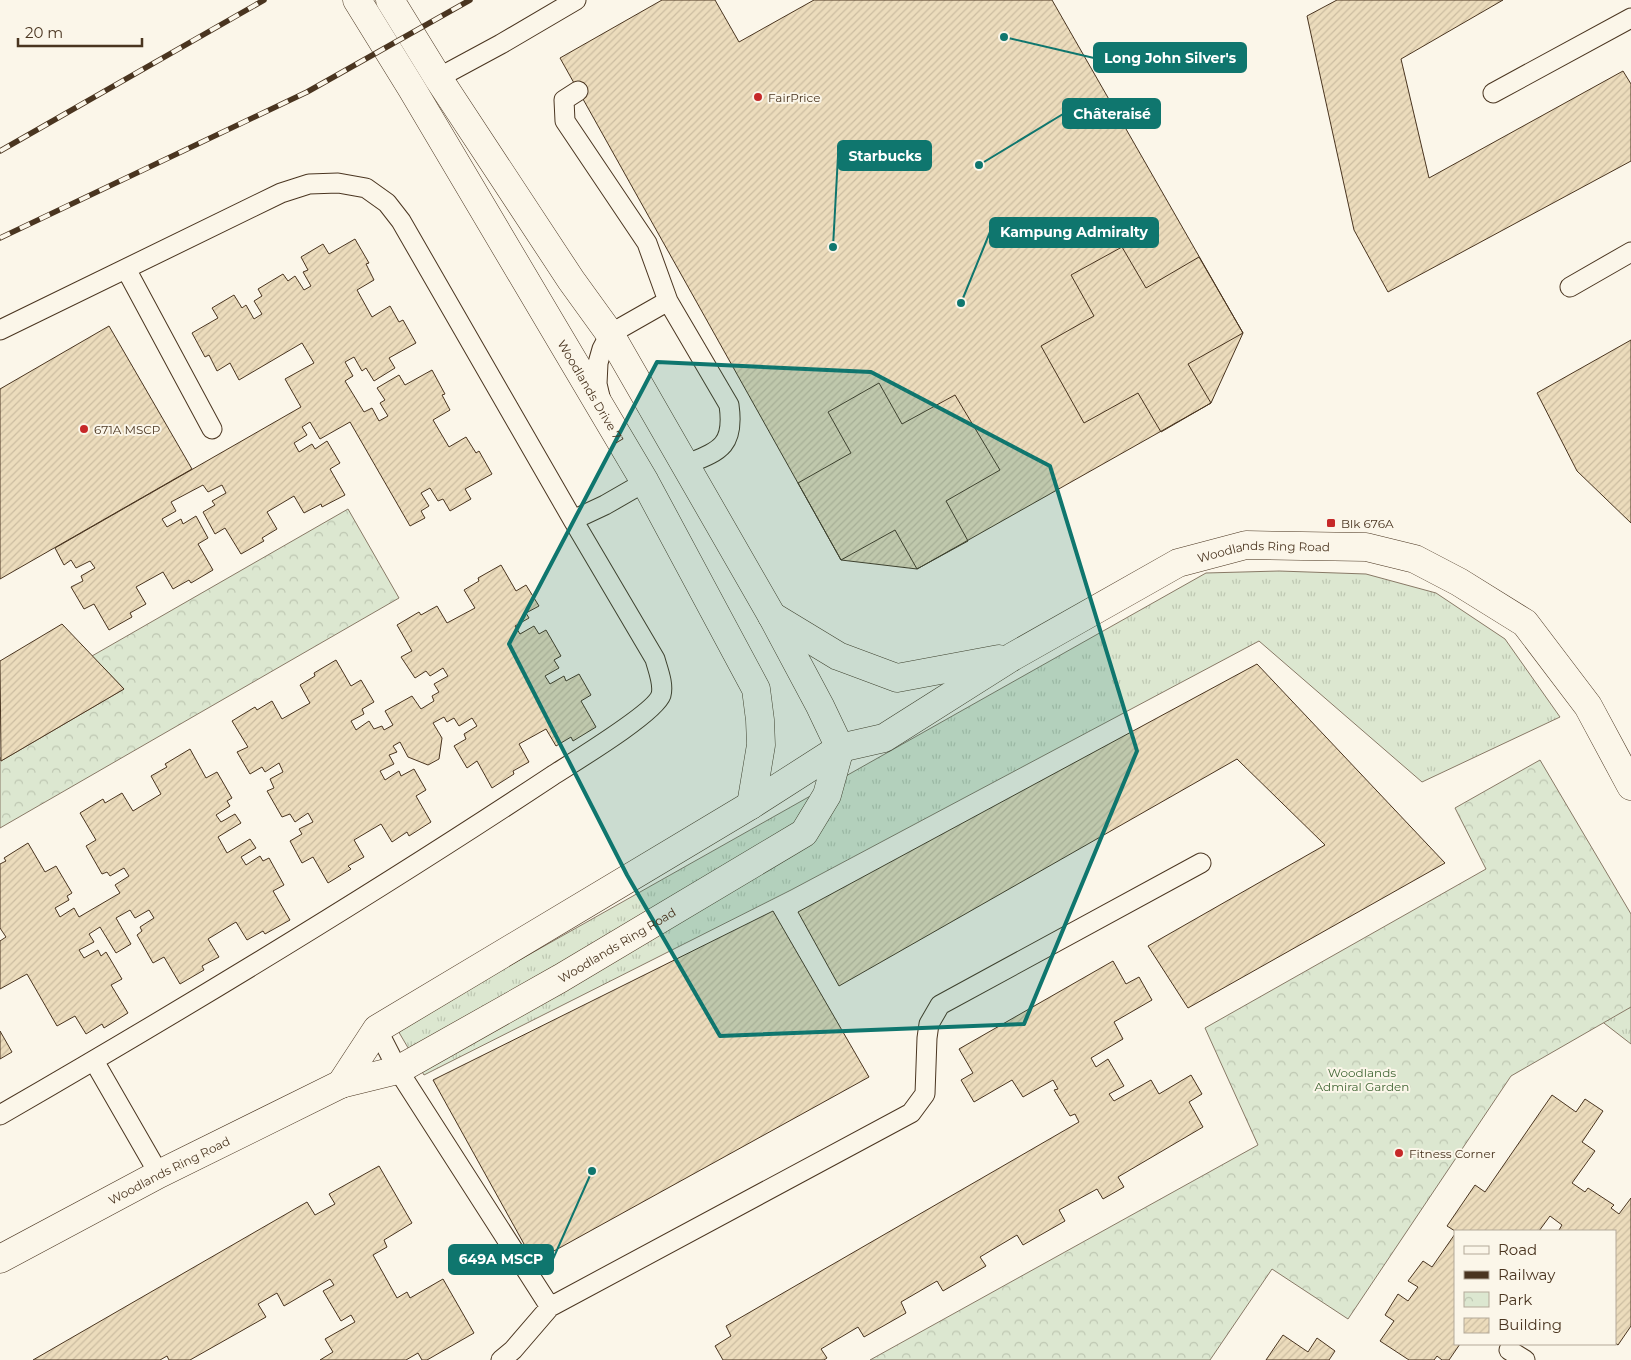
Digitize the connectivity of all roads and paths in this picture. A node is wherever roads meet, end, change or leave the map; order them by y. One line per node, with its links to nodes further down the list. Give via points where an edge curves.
1 (357, 0): 14 (street, Woodlands Drive 71)
2 (390, 0): 5 (street)
3 (576, 0): 5 (lane)
4 (1631, 18): 7 (lane)
5 (438, 78): 13 (street)
6 (578, 91): 11 (lane, via 564,100 565,121 647,243)
7 (1493, 93)
8 (1631, 252): 10 (lane)
9 (126, 269): 12 (lane); 15 (lane); 18 (lane, via 281,193 309,184 338,183 366,188 387,203 401,221)
10 (1570, 287)
11 (668, 301): 13 (lane); 16 (lane, via 729,405 731,420 730,434 716,452)
12 (0, 330)
13 (610, 334): 14 (lane, via 598,363 597,384); 16 (street)
14 (604, 414): 17 (street, Woodlands Drive 71)
15 (212, 429)
16 (685, 465): 19 (street)
17 (645, 482): 18 (lane); 23 (street, Woodlands Drive 71, via 756,689 761,745)
18 (573, 520): 26 (lane, via 655,659 661,679 661,696 648,711 450,844)
19 (772, 616): 20 (street, via 838,656 897,678); 21 (street)
20 (1012, 657): 21 (street, Woodlands Ring Road, via 884,738); 22 (street, Woodlands Ring Road, via 1178,563 1246,545 1366,547 1415,559 1525,623 1588,706)
21 (840, 748): 23 (street, Woodlands Ring Road); 27 (street, Woodlands Ring Road, via 827,795 804,833 561,978)
22 (1631, 786)
23 (751, 805): 25 (street, Woodlands Ring Road)
24 (1201, 863): 32 (lane, via 940,1005 927,1038 925,1094 911,1113)
25 (377, 1029): 27 (lane); 28 (street, Woodlands Ring Road)
26 (94, 1061): 29 (lane); 30 (lane)
27 (398, 1070): 28 (street, Woodlands Ring Road); 32 (lane)
28 (341, 1084): 30 (street, Woodlands Ring Road)
29 (0, 1115)
30 (159, 1174): 31 (street, Woodlands Ring Road)
31 (0, 1259)
32 (550, 1307): 34 (lane)
33 (1509, 1350): 35 (lane)
34 (501, 1360)
35 (1525, 1360)

